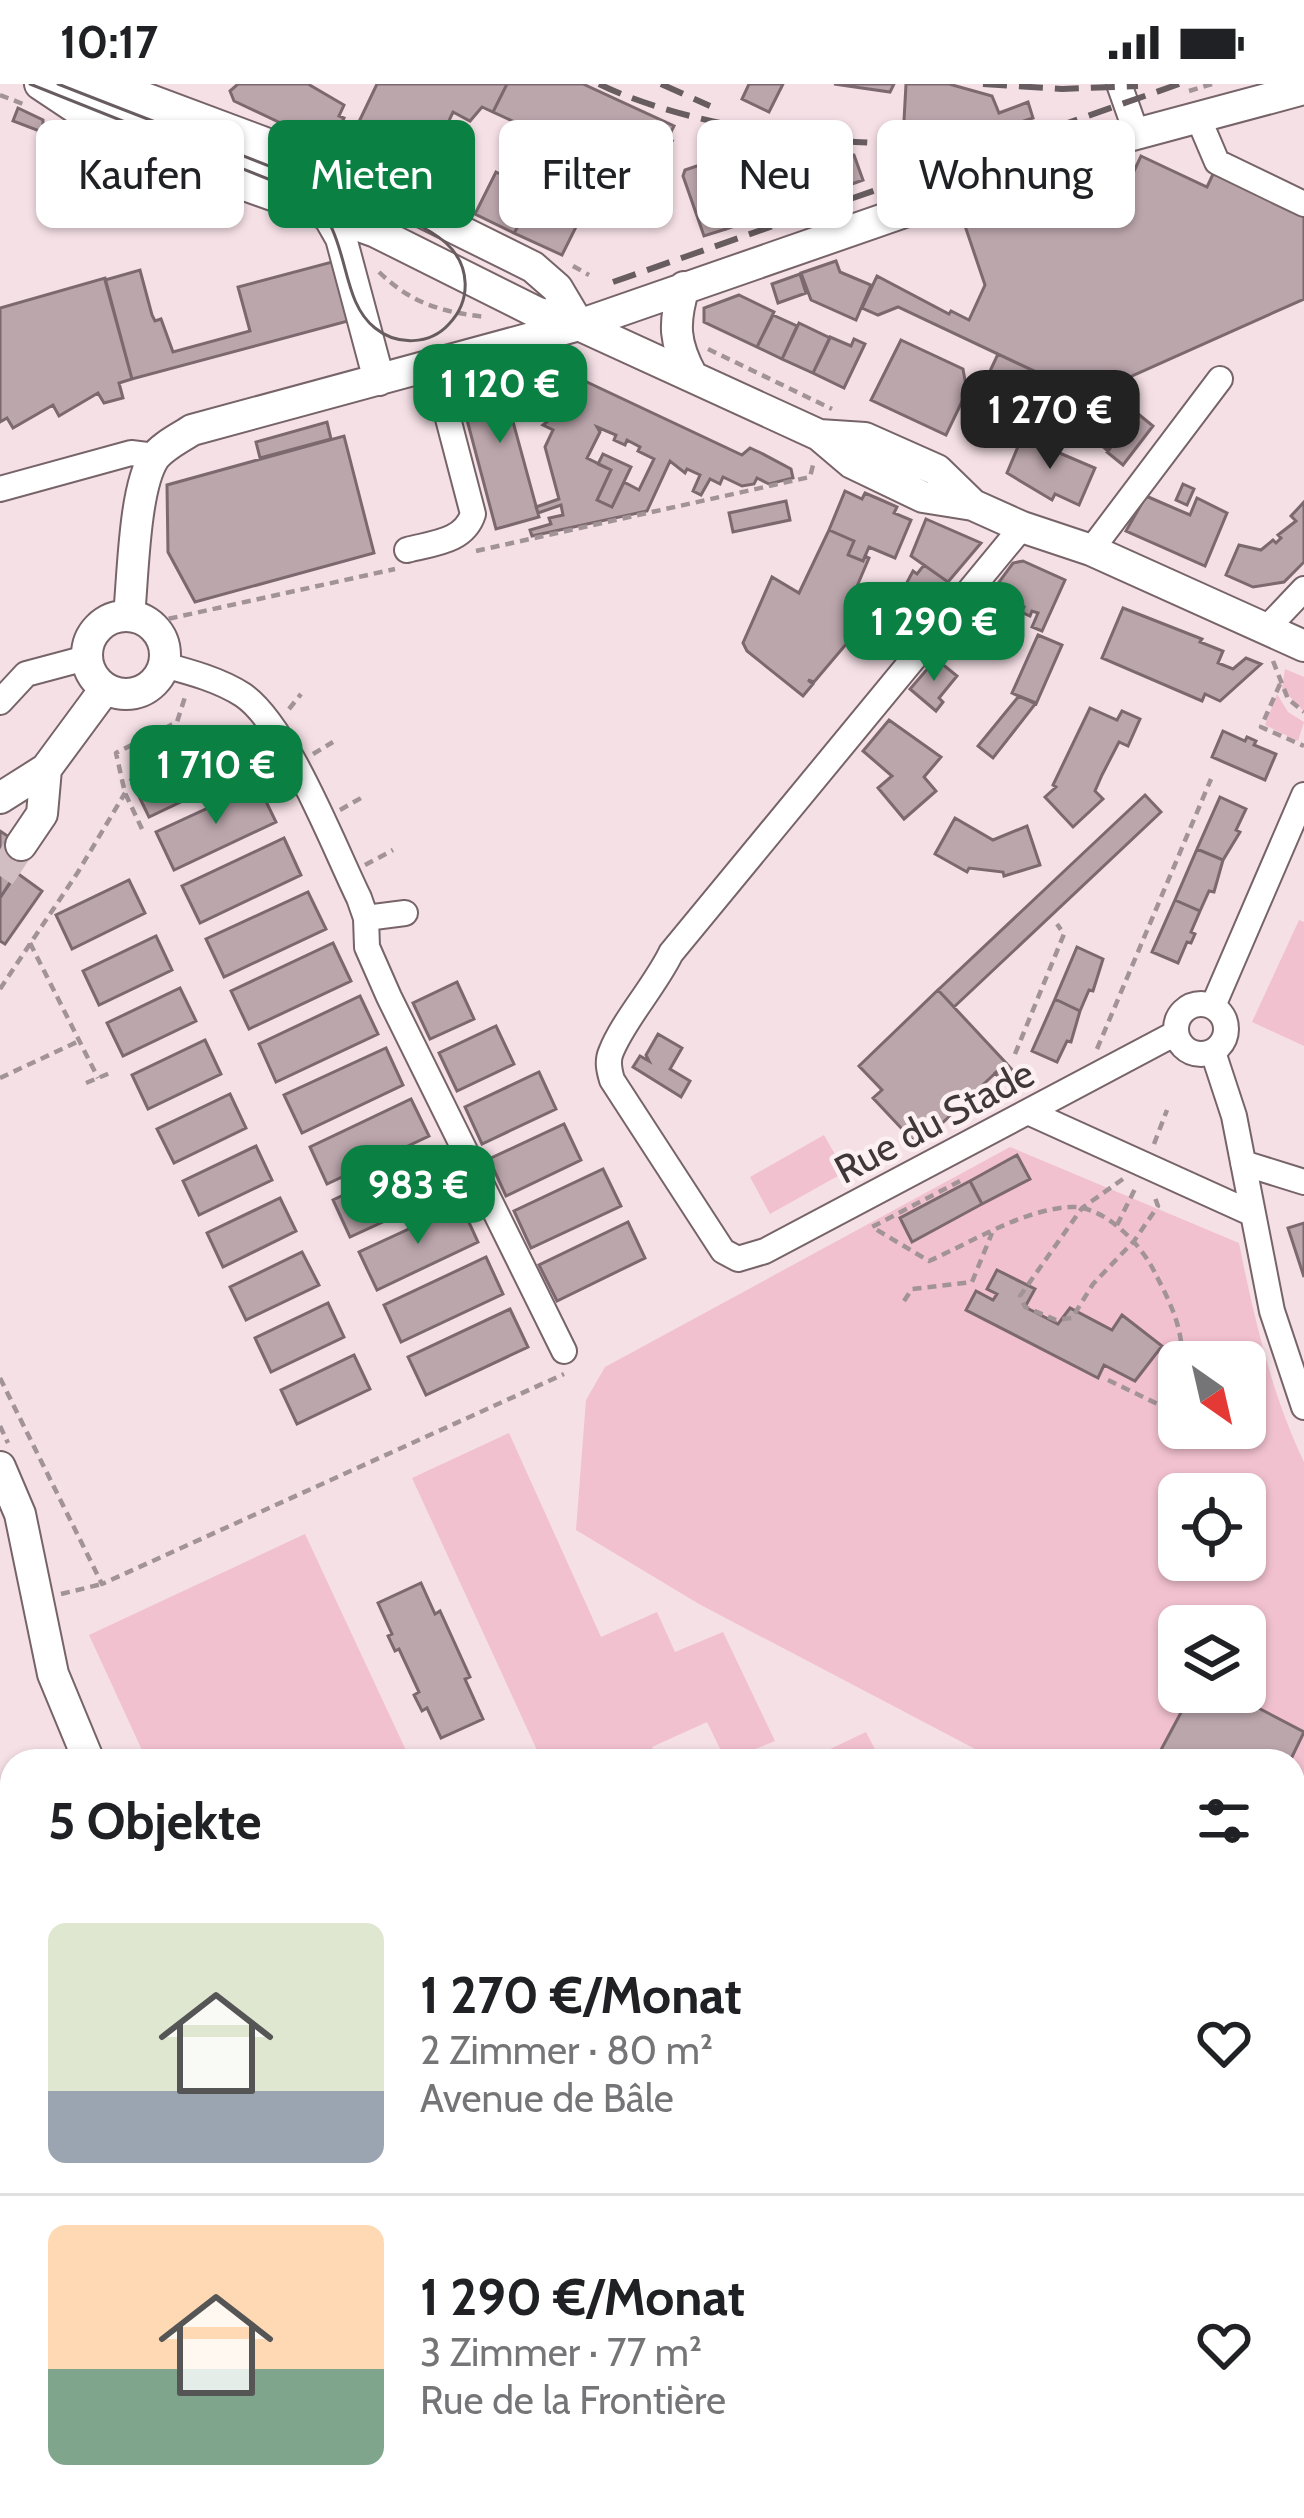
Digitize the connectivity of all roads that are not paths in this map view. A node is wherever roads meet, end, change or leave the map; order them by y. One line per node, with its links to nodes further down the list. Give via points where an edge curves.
1 (44, 84): 7 (main road, via 130,144)
2 (68, 84): 12 (main road, via 142,97 395,199 533,267)
3 (1119, 84): 6 (street)
4 (1304, 89): 5 (main road)
5 (1197, 115): 6 (main road); 8 (street, via 1217,162)
6 (1136, 132): 11 (main road)
7 (268, 195)
8 (1304, 205)
9 (335, 228): 15 (main road)
10 (363, 228): 12 (main road)
11 (684, 286): 12 (main road); 14 (main road, via 674,332)
12 (579, 325): 13 (main road); 14 (main road)
13 (434, 365): 15 (main road); 23 (street, via 473,514 456,537)
14 (692, 376): 17 (main road)
15 (380, 380): 18 (main road, via 192,430)
16 (1220, 380): 22 (street)
17 (819, 436): 20 (main road, via 923,497); 20 (main road, via 865,438 902,454 937,470)
18 (155, 456): 19 (street, via 131,453); 25 (main road, via 139,513)
19 (0, 489)
20 (973, 505): 21 (main road)
21 (1022, 527): 22 (main road); 40 (street, Rue du Stade, via 671,953 608,1066 723,1251 739,1258)
22 (1091, 550): 26 (main road)
23 (410, 558)
24 (1304, 589): 26 (street)
25 (138, 620): 27 (main road, via 117,617 98,627); 28 (main road, via 164,646)
26 (1284, 636)
27 (86, 658): 29 (main road); 30 (street, via 26,674)
28 (164, 665): 29 (main road, via 135,694); 36 (street, via 243,695 266,717)
29 (105, 689): 31 (main road)
30 (0, 702)
31 (46, 770): 33 (main road); 34 (main road, via 42,814)
32 (1304, 795): 37 (street)
33 (0, 798)
34 (21, 845)
35 (405, 913): 36 (street)
36 (366, 918): 44 (street, via 367,947)
37 (1213, 1006): 38 (street, via 1192,1005); 39 (street, via 1227,1029)
38 (1176, 1033): 39 (street, via 1193,1053); 40 (street, Rue du Stade)
39 (1213, 1052): 41 (street)
40 (1028, 1112): 43 (street)
41 (1244, 1162): 42 (street); 43 (street)
42 (1304, 1182)
43 (1252, 1214): 45 (street, via 1272,1312)
44 (564, 1351)
45 (1304, 1407)
46 (0, 1467): 47 (main road, via 20,1514 53,1674)
47 (84, 1749)

